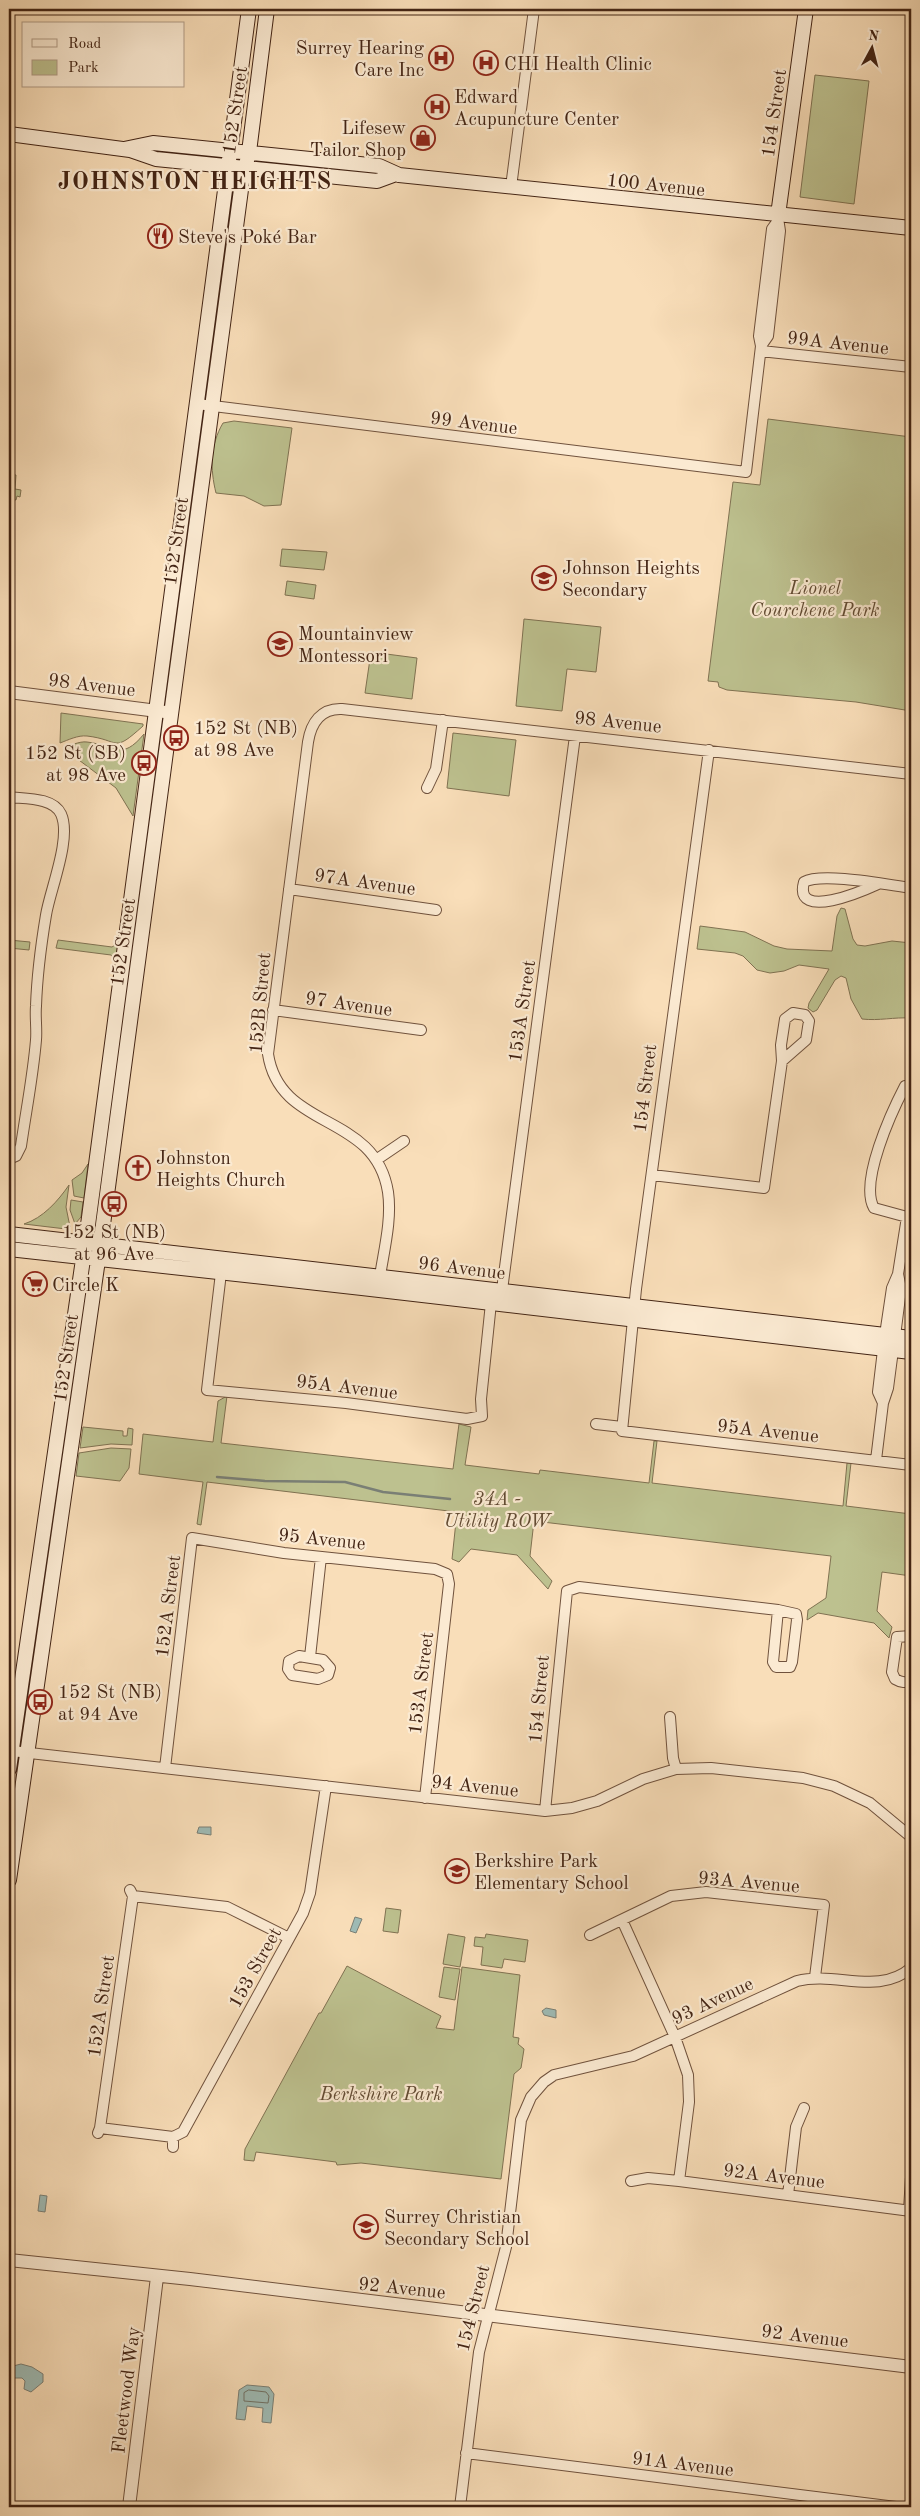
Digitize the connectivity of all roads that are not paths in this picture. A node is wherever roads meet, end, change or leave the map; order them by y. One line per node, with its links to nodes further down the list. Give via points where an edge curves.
1 (249, 9): 7 (main road, 152 Street)
2 (267, 9): 8 (main road, 152 Street)
3 (534, 9): 12 (street)
4 (806, 9): 13 (main road, 154 Street)
5 (9, 134): 6 (main road, 100 Avenue)
6 (124, 149): 7 (main road, 100 Avenue, via 153,143); 9 (main road, 100 Avenue, via 156,159)
7 (231, 150): 8 (main road, 100 Avenue); 9 (main road, 152 Street)
8 (249, 152): 10 (main road, 152 Street); 11 (main road, 100 Avenue, via 379,166)
9 (229, 166): 10 (main road, 100 Avenue); 17 (main road, 152 Street)
10 (245, 168): 11 (main road, 100 Avenue, via 377,181); 18 (main road, 152 Street)
11 (396, 174): 12 (main road, 100 Avenue)
12 (511, 187): 13 (main road, 100 Avenue)
13 (777, 219): 14 (main road, 100 Avenue); 15 (street, 154 Street, via 772,229 759,336)
14 (911, 228)
15 (761, 348): 16 (street, 99A Avenue); 19 (street, 154 Street)
16 (911, 367)
17 (197, 404): 18 (street, 99 Avenue); 21 (main road, 152 Street)
18 (212, 406): 19 (street, 99 Avenue); 21 (main road, 152 Street)
19 (746, 472)
20 (9, 692): 21 (street, 98 Avenue)
21 (164, 712): 43 (main road, 152 Street)
22 (321, 715): 23 (street, 98 Avenue, via 338,709); 31 (street, 152B Street, via 313,723 309,736)
23 (443, 720): 24 (street, 98 Avenue); 27 (street, via 436,769)
24 (575, 736): 25 (street, 98 Avenue); 49 (street, 153A Street)
25 (709, 750): 26 (street, 98 Avenue); 40 (street, 154 Street)
26 (911, 774)
27 (428, 788)
28 (9, 798): 38 (street, via 54,805 60,813 63,831 57,880 46,914 38,970 36,1039 21,1146)
29 (878, 884): 29 (street, via 832,900 813,901 802,889 804,882 820,877); 30 (street)
30 (911, 888)
31 (288, 889): 32 (street, 97A Avenue); 33 (street, 152B Street)
32 (436, 910)
33 (273, 1010): 34 (street, 97 Avenue); 39 (street, 152B Street, via 268,1054 276,1082 293,1102 353,1136)
34 (421, 1030)
35 (782, 1061): 40 (street, via 764,1188)
36 (905, 1086): 41 (street, via 884,1135 870,1186 874,1208)
37 (404, 1141): 39 (street)
38 (12, 1158)
39 (376, 1160): 47 (street, 152B Street, via 386,1185 389,1207)
40 (652, 1175): 51 (street, 154 Street)
41 (909, 1217): 53 (street, via 898,1274 901,1289)
42 (9, 1234): 43 (main road, 96 Avenue)
43 (93, 1244): 45 (main road, 152 Street); 47 (main road, 96 Avenue)
44 (9, 1249): 45 (main road, 96 Avenue)
45 (91, 1259): 46 (main road, 96 Avenue); 55 (main road, 152 Street); 58 (main road, 152 Street)
46 (221, 1273): 48 (main road, 96 Avenue); 50 (street, 95A Avenue, via 206,1390 346,1403 467,1419 482,1416)
47 (380, 1276): 48 (main road); 49 (main road, 96 Avenue)
48 (362, 1288): 50 (main road, 96 Avenue)
49 (502, 1290): 51 (main road, 96 Avenue)
50 (491, 1304): 51 (main road, 96 Avenue)
51 (633, 1313): 53 (main road, 96 Avenue); 57 (street, 154 Street)
52 (911, 1338): 53 (main road, 96 Avenue)
53 (886, 1344): 54 (main road, 96 Avenue); 59 (street, via 878,1392 883,1403)
54 (911, 1352)
55 (60, 1424): 58 (main road); 69 (main road, 152 Street)
56 (596, 1424): 57 (street, 95A Avenue)
57 (622, 1429): 59 (street, 95A Avenue)
58 (73, 1436): 70 (main road, 152 Street)
59 (876, 1460): 60 (street, 95A Avenue)
60 (911, 1465)
61 (192, 1538): 62 (street, 95 Avenue); 71 (street, 152A Street)
62 (322, 1557): 63 (street, 95 Avenue, via 435,1569); 66 (street)
63 (447, 1574): 75 (street, 153A Street, via 449,1584)
64 (778, 1610): 64 (street, via 796,1614 797,1620 792,1662 785,1669 776,1667 773,1662); 76 (street, 154 Street, via 578,1587 567,1591)
65 (911, 1636): 67 (street, via 897,1637 892,1672 898,1681)
66 (310, 1657)
67 (911, 1679)
68 (670, 1717): 73 (street)
69 (12, 1750): 70 (street, 94 Avenue); 72 (main road, 152 Street)
70 (26, 1753): 71 (street, 94 Avenue); 78 (main road, 152 Street)
71 (165, 1768): 74 (street, 94 Avenue)
72 (9, 1769)
73 (676, 1769): 76 (street, 94 Avenue, via 643,1779 597,1801); 77 (street, 94 Avenue, via 711,1768 803,1778 828,1784 870,1803)
74 (326, 1786): 75 (street, 94 Avenue); 81 (street, 153 Street, via 308,1903)
75 (425, 1798): 76 (street, 94 Avenue)
76 (545, 1811)
77 (911, 1837)
78 (9, 1880)
79 (622, 1920): 80 (street, 93A Avenue); 83 (street, 93A Avenue, via 670,1896 686,1893 706,1892 824,1905); 84 (street)
80 (590, 1935)
81 (289, 1938): 87 (street, 153 Street, via 183,2132); 87 (street, 152A Street, via 227,1906 132,1893 99,2131)
82 (911, 1970): 83 (street, 93 Avenue, via 875,1983)
83 (815, 1977): 84 (street, 93 Avenue, via 788,1984)
84 (675, 2037): 85 (street, 93 Avenue, via 616,2062 565,2071); 90 (street, via 688,2075 689,2090)
85 (535, 2091): 95 (street, 154 Street, via 521,2120 508,2235)
86 (804, 2108): 91 (street, via 796,2127)
87 (173, 2142)
88 (911, 2177): 92 (street)
89 (631, 2181): 90 (street, 92A Avenue, via 648,2178)
90 (679, 2181): 91 (street, 92A Avenue)
91 (788, 2195): 92 (street, 92A Avenue)
92 (910, 2210)
93 (9, 2260): 94 (street, 92 Avenue)
94 (157, 2277): 95 (street, 92 Avenue); 98 (street, Fleetwood Way)
95 (489, 2315): 96 (street, 92 Avenue); 97 (street, 154 Street, via 479,2352)
96 (911, 2367)
97 (466, 2453): 99 (street, 154 Street); 100 (street, 91A Avenue)
98 (129, 2507)
99 (460, 2507)
100 (896, 2507)

